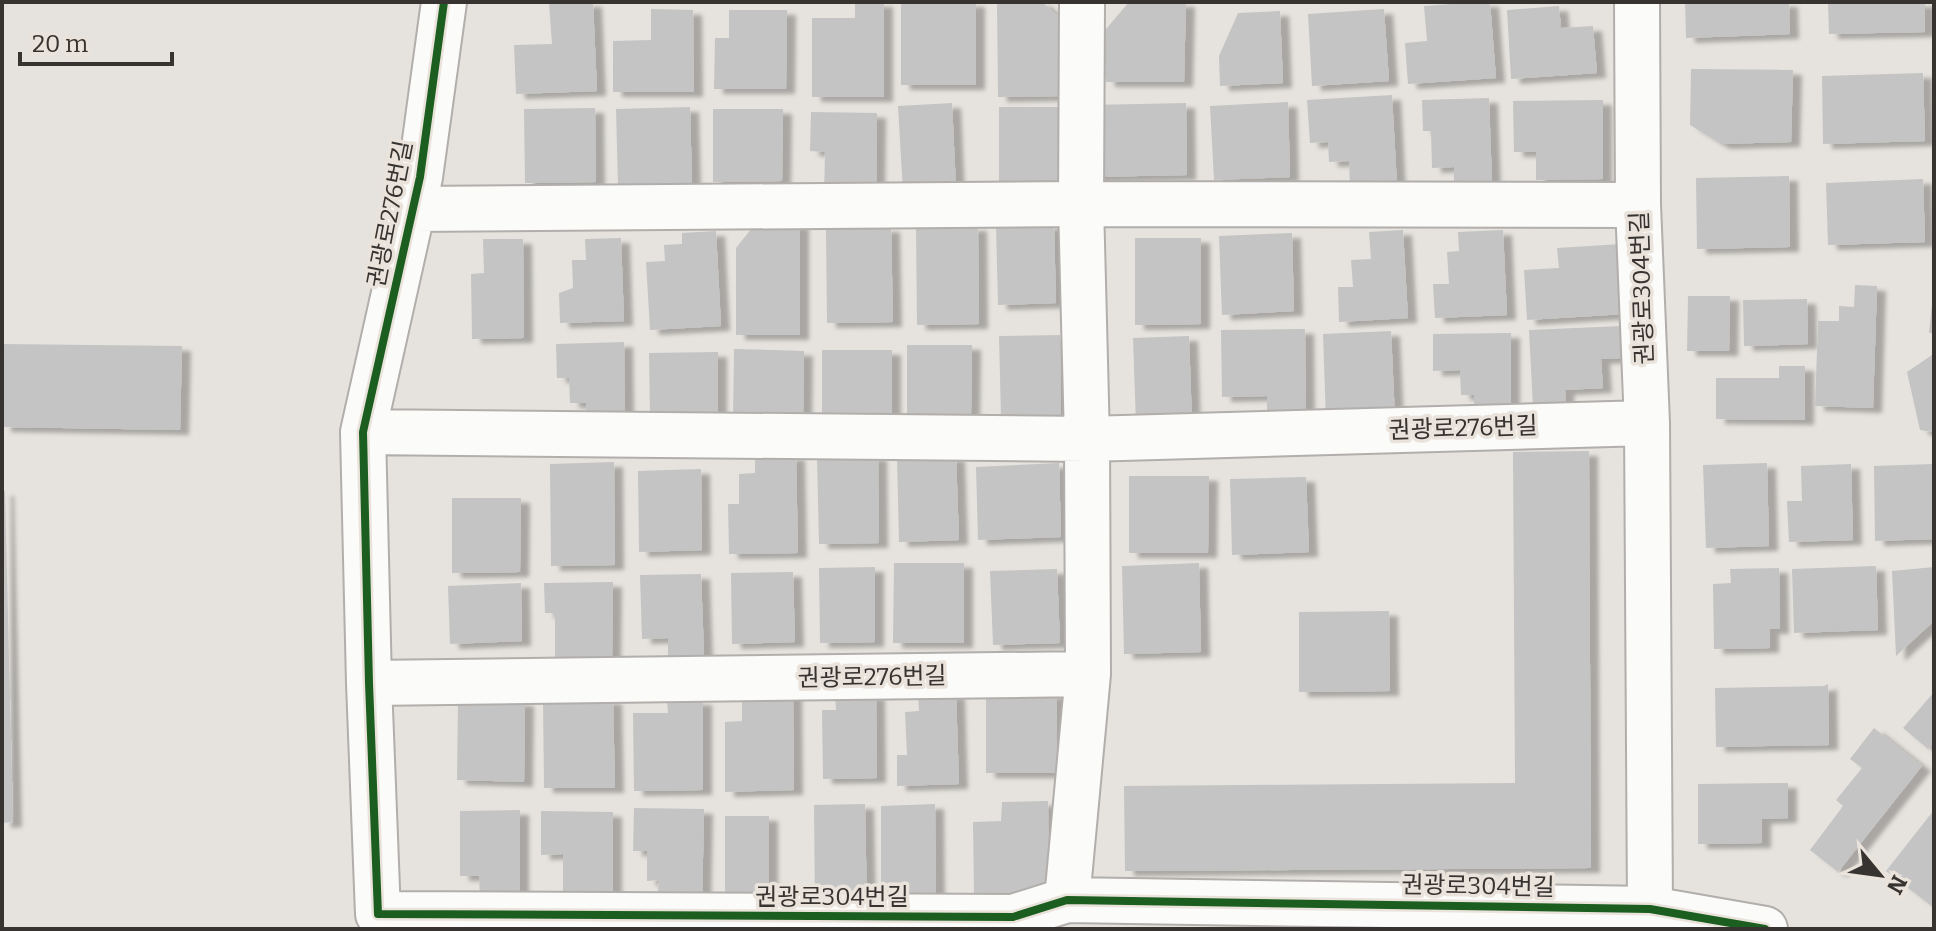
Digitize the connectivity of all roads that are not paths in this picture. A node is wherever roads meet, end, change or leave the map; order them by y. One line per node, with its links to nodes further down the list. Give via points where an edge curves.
1 (444, 2): 6 (street, 권광로276번길)
2 (1082, 2): 4 (street)
3 (1637, 2): 5 (street, 권광로304번길)
4 (1081, 204): 5 (street, 권광로276번길); 6 (street, 권광로276번길); 9 (street)
5 (1638, 205): 7 (street, 권광로304번길)
6 (413, 209): 8 (street, 권광로276번길)
7 (1647, 423): 9 (street, 권광로276번길); 13 (street, 권광로304번길)
8 (363, 432): 9 (street, 권광로276번길); 11 (street, 권광로304번길)
9 (1087, 439): 10 (street)
10 (1088, 674): 11 (street, 권광로276번길); 12 (street)
11 (369, 683): 14 (street, 권광로304번길, via 378,914)
12 (1067, 900): 13 (street, 권광로304번길); 14 (street, 권광로304번길)
13 (1650, 909): 15 (street, 권광로304번길)
14 (1007, 923)
15 (1765, 929)

